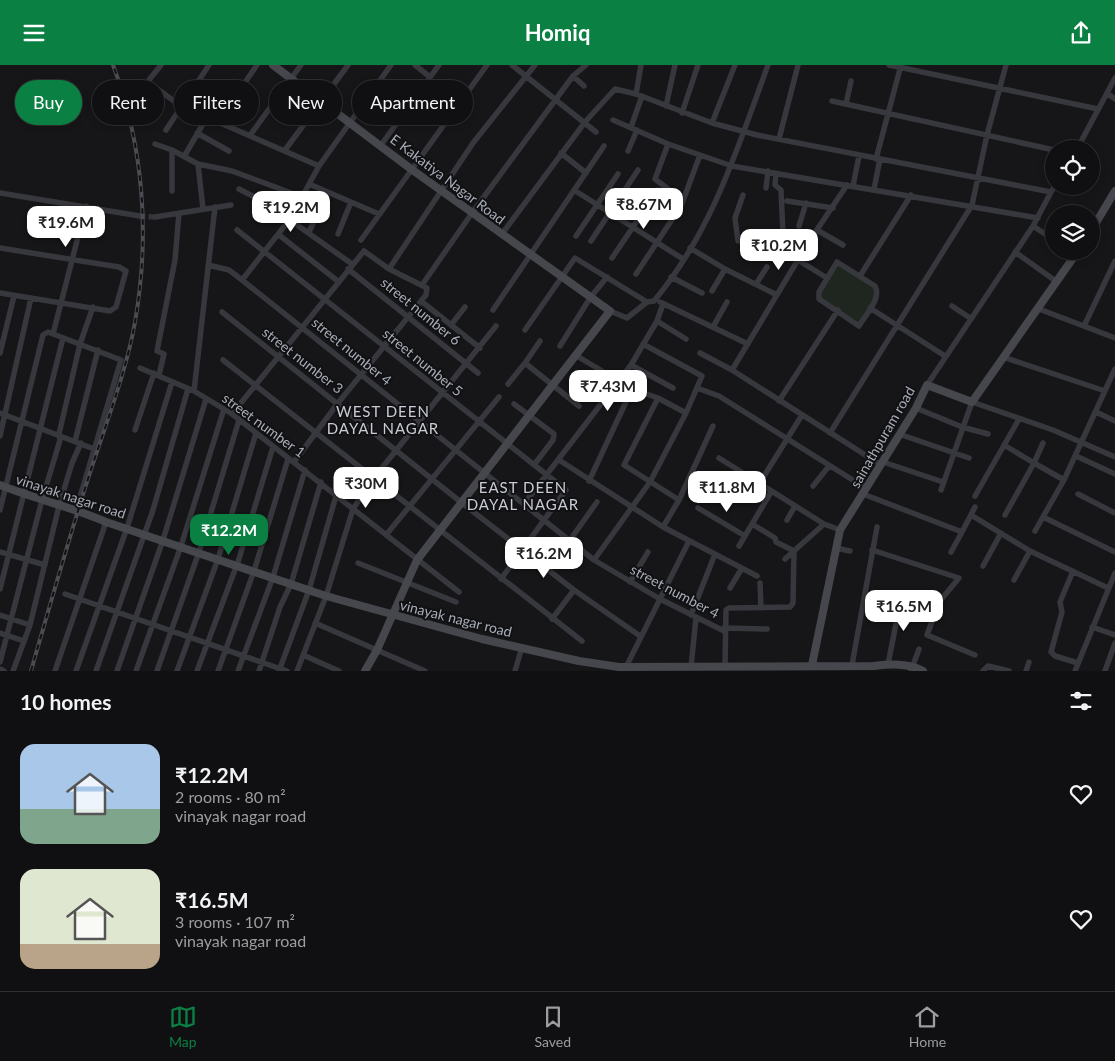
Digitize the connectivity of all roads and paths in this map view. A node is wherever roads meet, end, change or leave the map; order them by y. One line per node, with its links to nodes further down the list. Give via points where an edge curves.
1 (161, 65): 39 (street, via 149,83)
2 (209, 65): 28 (street)
3 (257, 65): 29 (street)
4 (273, 65): 26 (street, E Kakatiya Nagar Road)
5 (301, 65): 26 (street)
6 (348, 65): 31 (street)
7 (391, 65): 49 (street)
8 (415, 65): 25 (street)
9 (439, 65): 25 (street)
10 (487, 65): 82 (street)
11 (512, 65): 23 (street)
12 (535, 65): 23 (street)
13 (586, 65): 24 (street)
14 (641, 65): 36 (street)
15 (675, 65): 42 (street)
16 (698, 65): 44 (street)
17 (735, 65): 51 (street)
18 (768, 65): 59 (street)
19 (798, 65): 63 (street)
20 (889, 65): 22 (street)
21 (1006, 65): 34 (street)
22 (900, 66): 34 (street); 45 (street)
23 (526, 75): 37 (street); 98 (street, via 473,143)
24 (573, 76): 33 (street); 37 (street)
25 (430, 77): 67 (street)
26 (291, 78): 30 (street, E Kakatiya Nagar Road); 61 (street)
27 (1115, 78): 35 (street)
28 (199, 80)
29 (247, 80)
30 (294, 80)
31 (337, 80)
32 (851, 81): 41 (street)
33 (584, 86)
34 (1000, 89): 43 (street); 62 (street)
35 (1107, 93): 38 (street); 43 (street)
36 (639, 95): 42 (street); 50 (street, via 615,89); 55 (street)
37 (556, 99): 50 (street); 117 (street)
38 (1115, 99)
39 (174, 101)
40 (832, 101): 41 (street)
41 (846, 104): 45 (street)
42 (666, 106): 44 (street)
43 (1098, 109): 64 (street)
44 (682, 113): 51 (street)
45 (887, 113): 62 (street); 78 (street)
46 (342, 116): 49 (street, E Kakatiya Nagar Road)
47 (174, 117): 56 (street)
48 (613, 120): 55 (street)
49 (350, 122): 67 (street, E Kakatiya Nagar Road); 80 (street)
50 (585, 122): 58 (street); 74 (street)
51 (712, 123): 59 (street)
52 (202, 125): 60 (street)
53 (230, 125): 61 (street)
54 (304, 125): 71 (street)
55 (631, 127): 57 (street)
56 (166, 130)
57 (637, 130): 66 (street); 73 (street)
58 (596, 132)
59 (743, 132): 63 (street); 81 (street)
60 (197, 133): 72 (street); 75 (street)
61 (251, 134): 71 (street)
62 (986, 135): 69 (street); 88 (street)
63 (779, 139): 77 (street)
64 (1082, 140)
65 (155, 144): 70 (street)
66 (668, 144): 76 (street); 93 (street, via 655,179)
67 (381, 145): 82 (street, E Kakatiya Nagar Road)
68 (604, 146): 85 (street)
69 (1045, 148)
70 (172, 150): 75 (street); 97 (street)
71 (285, 150): 80 (street)
72 (229, 151)
73 (628, 151)
74 (561, 153): 85 (street); 132 (street)
75 (185, 155): 79 (street)
76 (700, 155): 81 (street); 138 (street, via 681,206)
77 (859, 156): 78 (street); 90 (street)
78 (878, 159): 88 (street); 94 (street)
79 (198, 163): 89 (street, via 232,171 302,197); 115 (street)
80 (319, 166): 89 (street)
81 (732, 166): 84 (street); 141 (street, via 711,215)
82 (411, 169): 98 (street, E Kakatiya Nagar Road); 119 (street)
83 (638, 170): 118 (street)
84 (768, 171): 86 (street); 91 (street)
85 (586, 173): 95 (street)
86 (776, 173): 90 (street); 103 (street, via 775,185 781,190 781,238 738,241 736,218)
87 (618, 174): 108 (street)
88 (978, 177): 99 (street); 111 (street)
89 (309, 184): 101 (street)
90 (850, 185): 94 (street); 114 (street)
91 (766, 188)
92 (239, 189): 124 (street, street number 6)
93 (668, 189)
94 (874, 189): 104 (street)
95 (574, 190): 108 (street); 144 (street)
96 (658, 190): 127 (street)
97 (172, 191)
98 (441, 191): 117 (street, E Kakatiya Nagar Road); 154 (street)
99 (1045, 191)
100 (1115, 191): 121 (street)
101 (328, 192): 107 (street); 130 (street)
102 (0, 193): 112 (street)
103 (743, 195)
104 (911, 195): 111 (street); 157 (street)
105 (1050, 195): 123 (street)
106 (787, 201): 109 (street)
107 (351, 202): 119 (street); 131 (street)
108 (597, 203): 118 (street); 135 (street)
109 (806, 203): 114 (street); 125 (street)
110 (231, 205): 113 (street)
111 (972, 205): 123 (street); 194 (street)
112 (86, 206): 120 (street); 146 (street)
113 (215, 207): 115 (street); 151 (street)
114 (833, 208): 129 (street)
115 (203, 209): 116 (street)
116 (179, 213): 122 (street); 226 (street, via 175,260 157,351 164,353)
117 (472, 213): 132 (street, E Kakatiya Nagar Road); 166 (street)
118 (610, 213): 127 (street); 137 (street)
119 (379, 214): 136 (street)
120 (140, 216)
121 (1100, 216)
122 (155, 217)
123 (1038, 218): 126 (street)
124 (290, 219): 130 (street, street number 6); 134 (street)
125 (799, 226)
126 (1033, 226): 133 (street); 143 (street)
127 (633, 227): 138 (street); 145 (street)
128 (236, 230): 142 (street, street number 5)
129 (817, 230): 139 (street); 148 (street)
130 (309, 232): 152 (street, street number 6)
131 (338, 233)
132 (502, 234): 144 (street, E Kakatiya Nagar Road)
133 (1045, 234)
134 (279, 235): 142 (street); 164 (street)
135 (576, 236)
136 (361, 240)
137 (591, 241)
138 (657, 243): 147 (street); 156 (street)
139 (843, 245)
140 (0, 248): 146 (street)
141 (690, 248): 147 (street); 155 (street)
142 (266, 252): 162 (street); 175 (street, street number 5)
143 (1015, 252): 163 (street); 191 (street)
144 (531, 256): 158 (street, E Kakatiya Nagar Road); 186 (street)
145 (612, 258)
146 (71, 259): 179 (street); 182 (street, via 126,271 114,310)
147 (682, 259): 160 (street)
148 (798, 260): 161 (street); 170 (street)
149 (1070, 260): 163 (street)
150 (1115, 261): 196 (street)
151 (208, 265): 162 (street, street number 4, via 229,270); 237 (street)
152 (350, 267): 154 (street, via 364,251); 164 (street); 190 (street, street number 6)
153 (767, 267): 165 (street)
154 (389, 269): 166 (street)
155 (725, 269): 165 (street); 167 (street)
156 (636, 274)
157 (860, 276): 161 (street, via 837,262); 184 (street, via 876,286 878,291)
158 (561, 277): 159 (street, via 575,258); 172 (street, E Kakatiya Nagar Road); 199 (street)
159 (607, 277): 172 (street); 177 (street)
160 (672, 277): 169 (street); 174 (street)
161 (826, 278): 189 (street, via 819,299)
162 (242, 280): 198 (street, street number 4)
163 (1057, 281): 185 (street)
164 (339, 282): 175 (street)
165 (756, 284): 170 (street)
166 (422, 285): 176 (street, via 428,291)
167 (712, 291)
168 (0, 293): 171 (street)
169 (702, 293)
170 (776, 295): 207 (street)
171 (14, 296): 173 (street); 212 (street)
172 (590, 298): 188 (street, E Kakatiya Nagar Road); 209 (street)
173 (32, 299): 179 (street); 251 (street)
174 (656, 299): 177 (street); 180 (street)
175 (325, 300): 198 (street); 208 (street, street number 5)
176 (421, 301): 190 (street); 193 (street)
177 (647, 302): 188 (street, via 627,318)
178 (727, 302): 197 (street)
179 (61, 303): 182 (street); 200 (street)
180 (663, 304): 192 (street); 197 (street)
181 (952, 306): 191 (street)
182 (93, 307): 205 (street)
183 (465, 307): 193 (street)
184 (870, 308): 189 (street, via 859,326); 194 (street)
185 (1039, 309): 196 (street); 217 (street)
186 (493, 310)
187 (222, 311): 215 (street, street number 3)
188 (610, 311): 214 (street)
189 (838, 311): 243 (street)
190 (408, 317): 208 (street); 220 (street, street number 6)
191 (970, 317): 216 (street)
192 (657, 321): 203 (street); 206 (street)
193 (451, 325): 210 (street)
194 (898, 325): 216 (street); 268 (street)
195 (496, 326): 210 (street)
196 (1084, 326): 202 (street)
197 (713, 327): 207 (street)
198 (302, 328): 215 (street); 227 (street, street number 4)
199 (525, 329)
200 (53, 334): 201 (street); 258 (street, via 43,335)
201 (63, 338): 205 (street); 264 (street)
202 (1115, 338)
203 (686, 339)
204 (540, 341): 219 (street)
205 (80, 344): 211 (street); 269 (street)
206 (643, 344): 221 (street); 235 (street, via 702,376)
207 (748, 344): 224 (street)
208 (384, 346): 227 (street); 239 (street, street number 5)
209 (560, 346)
210 (480, 348): 220 (street)
211 (98, 350): 274 (street); 280 (street, via 121,360)
212 (0, 353)
213 (700, 353): 224 (street)
214 (577, 356): 228 (street); 233 (street)
215 (279, 357): 231 (street); 245 (street, street number 3)
216 (945, 357): 232 (street)
217 (1003, 357): 238 (street); 244 (street)
218 (223, 360): 231 (street)
219 (525, 363): 230 (street); 233 (street)
220 (467, 364): 225 (street, street number 6); 239 (street)
221 (631, 365): 228 (street); 234 (street)
222 (140, 368): 226 (street, street number 1)
223 (1115, 369): 238 (street)
224 (732, 370): 243 (street)
225 (478, 373)
226 (156, 374): 229 (street, street number 1); 265 (street)
227 (361, 374): 245 (street); 260 (street, street number 4)
228 (619, 381): 236 (street); 289 (street)
229 (172, 382): 237 (street, street number 1); 340 (street)
230 (508, 384)
231 (256, 385): 253 (street); 266 (street)
232 (927, 385): 244 (street, sainathpuram road); 249 (street, sainathpuram road)
233 (553, 386): 247 (street); 255 (street)
234 (672, 388)
235 (697, 388): 252 (street); 273 (street, via 719,396)
236 (632, 389): 241 (street); 301 (street)
237 (191, 390): 242 (street, street number 1); 346 (street)
238 (1105, 391): 250 (street)
239 (443, 394): 260 (street); 261 (street, street number 5)
240 (498, 397): 261 (street)
241 (658, 398): 252 (street); 303 (street, via 624,465)
242 (206, 399): 248 (street, street number 1); 350 (street)
243 (779, 401): 254 (street)
244 (972, 402): 256 (street); 263 (street)
245 (338, 403): 266 (street); 282 (street, street number 3)
246 (514, 404): 255 (street)
247 (579, 406)
248 (224, 409): 253 (street, street number 1); 352 (street)
249 (916, 409): 263 (street); 271 (street, sainathpuram road)
250 (1096, 412): 259 (street); 275 (street)
251 (2, 413): 258 (street); 272 (street)
252 (686, 413): 303 (street)
253 (232, 414): 257 (street, street number 1)
254 (802, 415): 268 (street); 273 (street)
255 (530, 416): 277 (street); 292 (street, via 555,437)
256 (1019, 419): 275 (street); 278 (street)
257 (239, 420): 267 (street, street number 1); 364 (street)
258 (22, 421): 264 (street); 307 (street)
259 (1115, 421)
260 (420, 422): 281 (street, street number 4); 282 (street)
261 (478, 422): 277 (street, street number 5); 281 (street)
262 (713, 426): 316 (street)
263 (962, 427): 270 (street); 283 (street)
264 (40, 428): 269 (street); 312 (street)
265 (135, 430)
266 (316, 431): 288 (street); 298 (street)
267 (256, 433): 279 (street, street number 1); 367 (street)
268 (830, 433): 290 (street)
269 (59, 434): 274 (street); 315 (street)
270 (988, 434)
271 (899, 435): 283 (street); 290 (street, sainathpuram road)
272 (0, 436)
273 (786, 440): 293 (street); 305 (street)
274 (78, 442): 280 (street); 320 (street)
275 (1082, 442): 284 (street); 285 (street)
276 (1043, 443): 291 (street)
277 (507, 445): 292 (street, street number 5); 295 (street)
278 (1004, 445): 291 (street); 314 (street)
279 (273, 447): 288 (street, street number 1); 374 (street)
280 (94, 449): 327 (street)
281 (456, 450): 295 (street, street number 4); 299 (street)
282 (397, 451): 298 (street); 299 (street, street number 3)
283 (953, 452): 287 (street); 304 (street)
284 (1076, 456): 296 (street); 300 (street)
285 (1115, 457)
286 (719, 458): 305 (street)
287 (970, 459)
288 (291, 460): 294 (street, street number 1); 377 (street)
289 (559, 460): 297 (street); 301 (street)
290 (882, 463): 304 (street); 310 (street, sainathpuram road)
291 (1034, 463): 300 (street); 331 (street)
292 (534, 465): 297 (street, street number 5)
293 (828, 466): 306 (street); 310 (street)
294 (305, 470): 302 (street, street number 1); 381 (street)
295 (485, 474): 318 (street); 319 (street, street number 4)
296 (1115, 474)
297 (546, 475): 319 (street); 333 (street, street number 5, via 566,490)
298 (373, 479): 322 (street); 326 (street)
299 (432, 479): 318 (street, street number 3); 322 (street)
300 (1064, 480): 332 (street)
301 (589, 481): 324 (street)
302 (321, 482): 313 (street, street number 1); 387 (street)
303 (650, 482): 316 (street); 324 (street)
304 (943, 482): 308 (street)
305 (759, 484): 309 (street)
306 (814, 486)
307 (3, 487): 312 (street, vinayak nagar road); 328 (street)
308 (941, 490)
309 (771, 492): 321 (street); 336 (street)
310 (865, 492): 341 (street, sainathpuram road); 344 (street)
311 (1078, 494): 329 (street)
312 (24, 495): 315 (street, vinayak nagar road); 365 (street)
313 (336, 496): 326 (street, street number 1); 391 (street)
314 (975, 496)
315 (42, 500): 320 (street, vinayak nagar road); 371 (street)
316 (679, 500): 338 (street)
317 (598, 502): 349 (street)
318 (462, 503): 342 (street); 355 (street)
319 (524, 504): 333 (street, street number 4)
320 (59, 506): 327 (street, vinayak nagar road); 373 (street)
321 (795, 506): 334 (street); 337 (street)
322 (409, 507): 342 (street); 347 (street)
323 (975, 507): 330 (street)
324 (632, 508): 338 (street); 370 (street)
325 (698, 508): 348 (street)
326 (353, 509): 347 (street, street number 1); 395 (street)
327 (76, 510): 335 (street, vinayak nagar road)
328 (0, 511)
329 (1115, 513)
330 (970, 515): 344 (street); 345 (street)
331 (1005, 515)
332 (1043, 517): 343 (street); 363 (street)
333 (544, 520): 349 (street, street number 4); 355 (street)
334 (787, 520)
335 (106, 522): 340 (street, vinayak nagar road); 397 (street)
336 (752, 524): 348 (street); 357 (street)
337 (824, 524): 341 (street); 357 (street)
338 (663, 527): 351 (street)
339 (877, 527): 356 (street)
340 (127, 528): 346 (street, vinayak nagar road); 400 (street)
341 (840, 530): 354 (street, sainathpuram road)
342 (440, 531): 369 (street); 382 (street)
343 (1035, 531)
344 (962, 532): 362 (street)
345 (1001, 533): 359 (street); 375 (street)
346 (144, 535): 350 (street, vinayak nagar road); 402 (street)
347 (386, 535): 369 (street, street number 1)
348 (745, 536): 353 (street)
349 (570, 540): 370 (street, street number 4)
350 (163, 541): 352 (street, vinayak nagar road); 406 (street)
351 (689, 541): 366 (street); 398 (street)
352 (181, 546): 364 (street, vinayak nagar road); 410 (street)
353 (739, 546)
354 (836, 548): 358 (street); 441 (street, sainathpuram road)
355 (524, 550): 382 (street); 392 (street)
356 (872, 550): 431 (street, via 959,578 939,603 927,635); 437 (street)
357 (794, 551): 368 (street); 401 (street, via 792,605)
358 (850, 551)
359 (1030, 551): 378 (street); 383 (street)
360 (0, 552): 365 (street)
361 (648, 552): 385 (street)
362 (951, 552)
363 (1115, 552)
364 (200, 553): 367 (street, vinayak nagar road); 415 (street)
365 (9, 554): 371 (street); 390 (street)
366 (715, 554): 376 (street); 405 (street)
367 (218, 559): 374 (street, vinayak nagar road); 419 (street)
368 (785, 559)
369 (417, 560): 384 (street); 393 (street, street number 1)
370 (594, 560): 385 (street, street number 4)
371 (27, 561): 373 (street); 407 (street)
372 (358, 563): 384 (street)
373 (45, 565): 411 (street)
374 (236, 565): 377 (street, vinayak nagar road); 423 (street)
375 (983, 566)
376 (742, 568): 380 (street); 388 (street)
377 (254, 571): 381 (street, vinayak nagar road); 426 (street)
378 (1073, 571): 389 (street); 435 (street, via 1060,601 1062,612 1051,652)
379 (1115, 573): 389 (street)
380 (757, 576)
381 (273, 577): 387 (street, vinayak nagar road); 429 (street)
382 (501, 579): 408 (street)
383 (1014, 580)
384 (407, 582): 399 (street); 404 (street)
385 (630, 582): 398 (street, street number 4)
386 (760, 583): 401 (street)
387 (291, 584): 391 (street, vinayak nagar road); 432 (street)
388 (730, 588)
389 (1108, 588): 412 (street)
390 (0, 589)
391 (309, 590): 395 (street, vinayak nagar road); 444 (street)
392 (574, 590): 408 (street); 420 (street)
393 (459, 592)
394 (65, 594): 397 (street)
395 (326, 597): 404 (street, vinayak nagar road); 409 (street)
396 (927, 598): 436 (street, via 902,594)
397 (81, 599): 400 (street); 451 (street)
398 (660, 599): 405 (street, street number 4); 420 (street)
399 (456, 602)
400 (100, 605): 402 (street); 452 (street)
401 (761, 608): 413 (street, via 730,608 725,614)
402 (118, 611): 406 (street); 453 (street)
403 (0, 615): 407 (street)
404 (392, 616): 425 (street, vinayak nagar road); 428 (street)
405 (693, 616): 413 (street, street number 4); 438 (street)
406 (136, 618): 410 (street); 454 (street)
407 (12, 619): 411 (street); 417 (street)
408 (552, 619): 422 (street)
409 (315, 623): 428 (street); 430 (street)
410 (154, 624): 415 (street); 455 (street)
411 (30, 625): 421 (street)
412 (1092, 627): 418 (street); 435 (street)
413 (724, 629): 414 (street); 439 (street)
414 (767, 629)
415 (172, 630): 419 (street); 456 (street)
416 (0, 633): 417 (street)
417 (7, 635): 421 (street); 433 (street)
418 (1115, 635)
419 (190, 636): 423 (street); 457 (street)
420 (640, 636): 440 (street)
421 (24, 641): 450 (street)
422 (582, 641)
423 (208, 643): 426 (street); 458 (street)
424 (1115, 643): 473 (street)
425 (522, 647): 440 (street, vinayak nagar road); 467 (street)
426 (226, 649): 429 (street); 459 (street)
427 (919, 649): 442 (street)
428 (377, 650): 465 (street); 466 (street)
429 (244, 655): 432 (street); 460 (street)
430 (304, 655): 463 (street); 464 (street)
431 (975, 655)
432 (262, 661): 444 (street); 461 (street)
433 (0, 662)
434 (1029, 662): 471 (street)
435 (1078, 663): 472 (street)
436 (888, 664): 442 (street, vinayak nagar road); 448 (street, vinayak nagar road)
437 (852, 665): 441 (street, vinayak nagar road); 448 (street, vinayak nagar road)
438 (691, 667): 445 (street, vinayak nagar road); 446 (street, vinayak nagar road)
439 (725, 667): 446 (street, vinayak nagar road); 447 (street, vinayak nagar road)
440 (621, 668): 445 (street, vinayak nagar road)
441 (811, 668): 447 (street, vinayak nagar road)
442 (912, 668): 468 (street, vinayak nagar road)
443 (0, 669): 449 (street)
444 (279, 669): 462 (street)
445 (676, 669)
446 (709, 669)
447 (748, 669)
448 (873, 669)
449 (4, 671)
450 (13, 671)
451 (55, 671)
452 (76, 671)
453 (96, 671)
454 (117, 671)
455 (136, 671)
456 (157, 671)
457 (177, 671)
458 (197, 671)
459 (218, 671)
460 (238, 671)
461 (259, 671)
462 (287, 671)
463 (297, 671)
464 (339, 671)
465 (365, 671)
466 (425, 671)
467 (515, 671)
468 (923, 671)
469 (983, 671): 470 (street, via 988,666)
470 (1009, 671)
471 (1026, 671)
472 (1075, 671)
473 (1105, 671)

